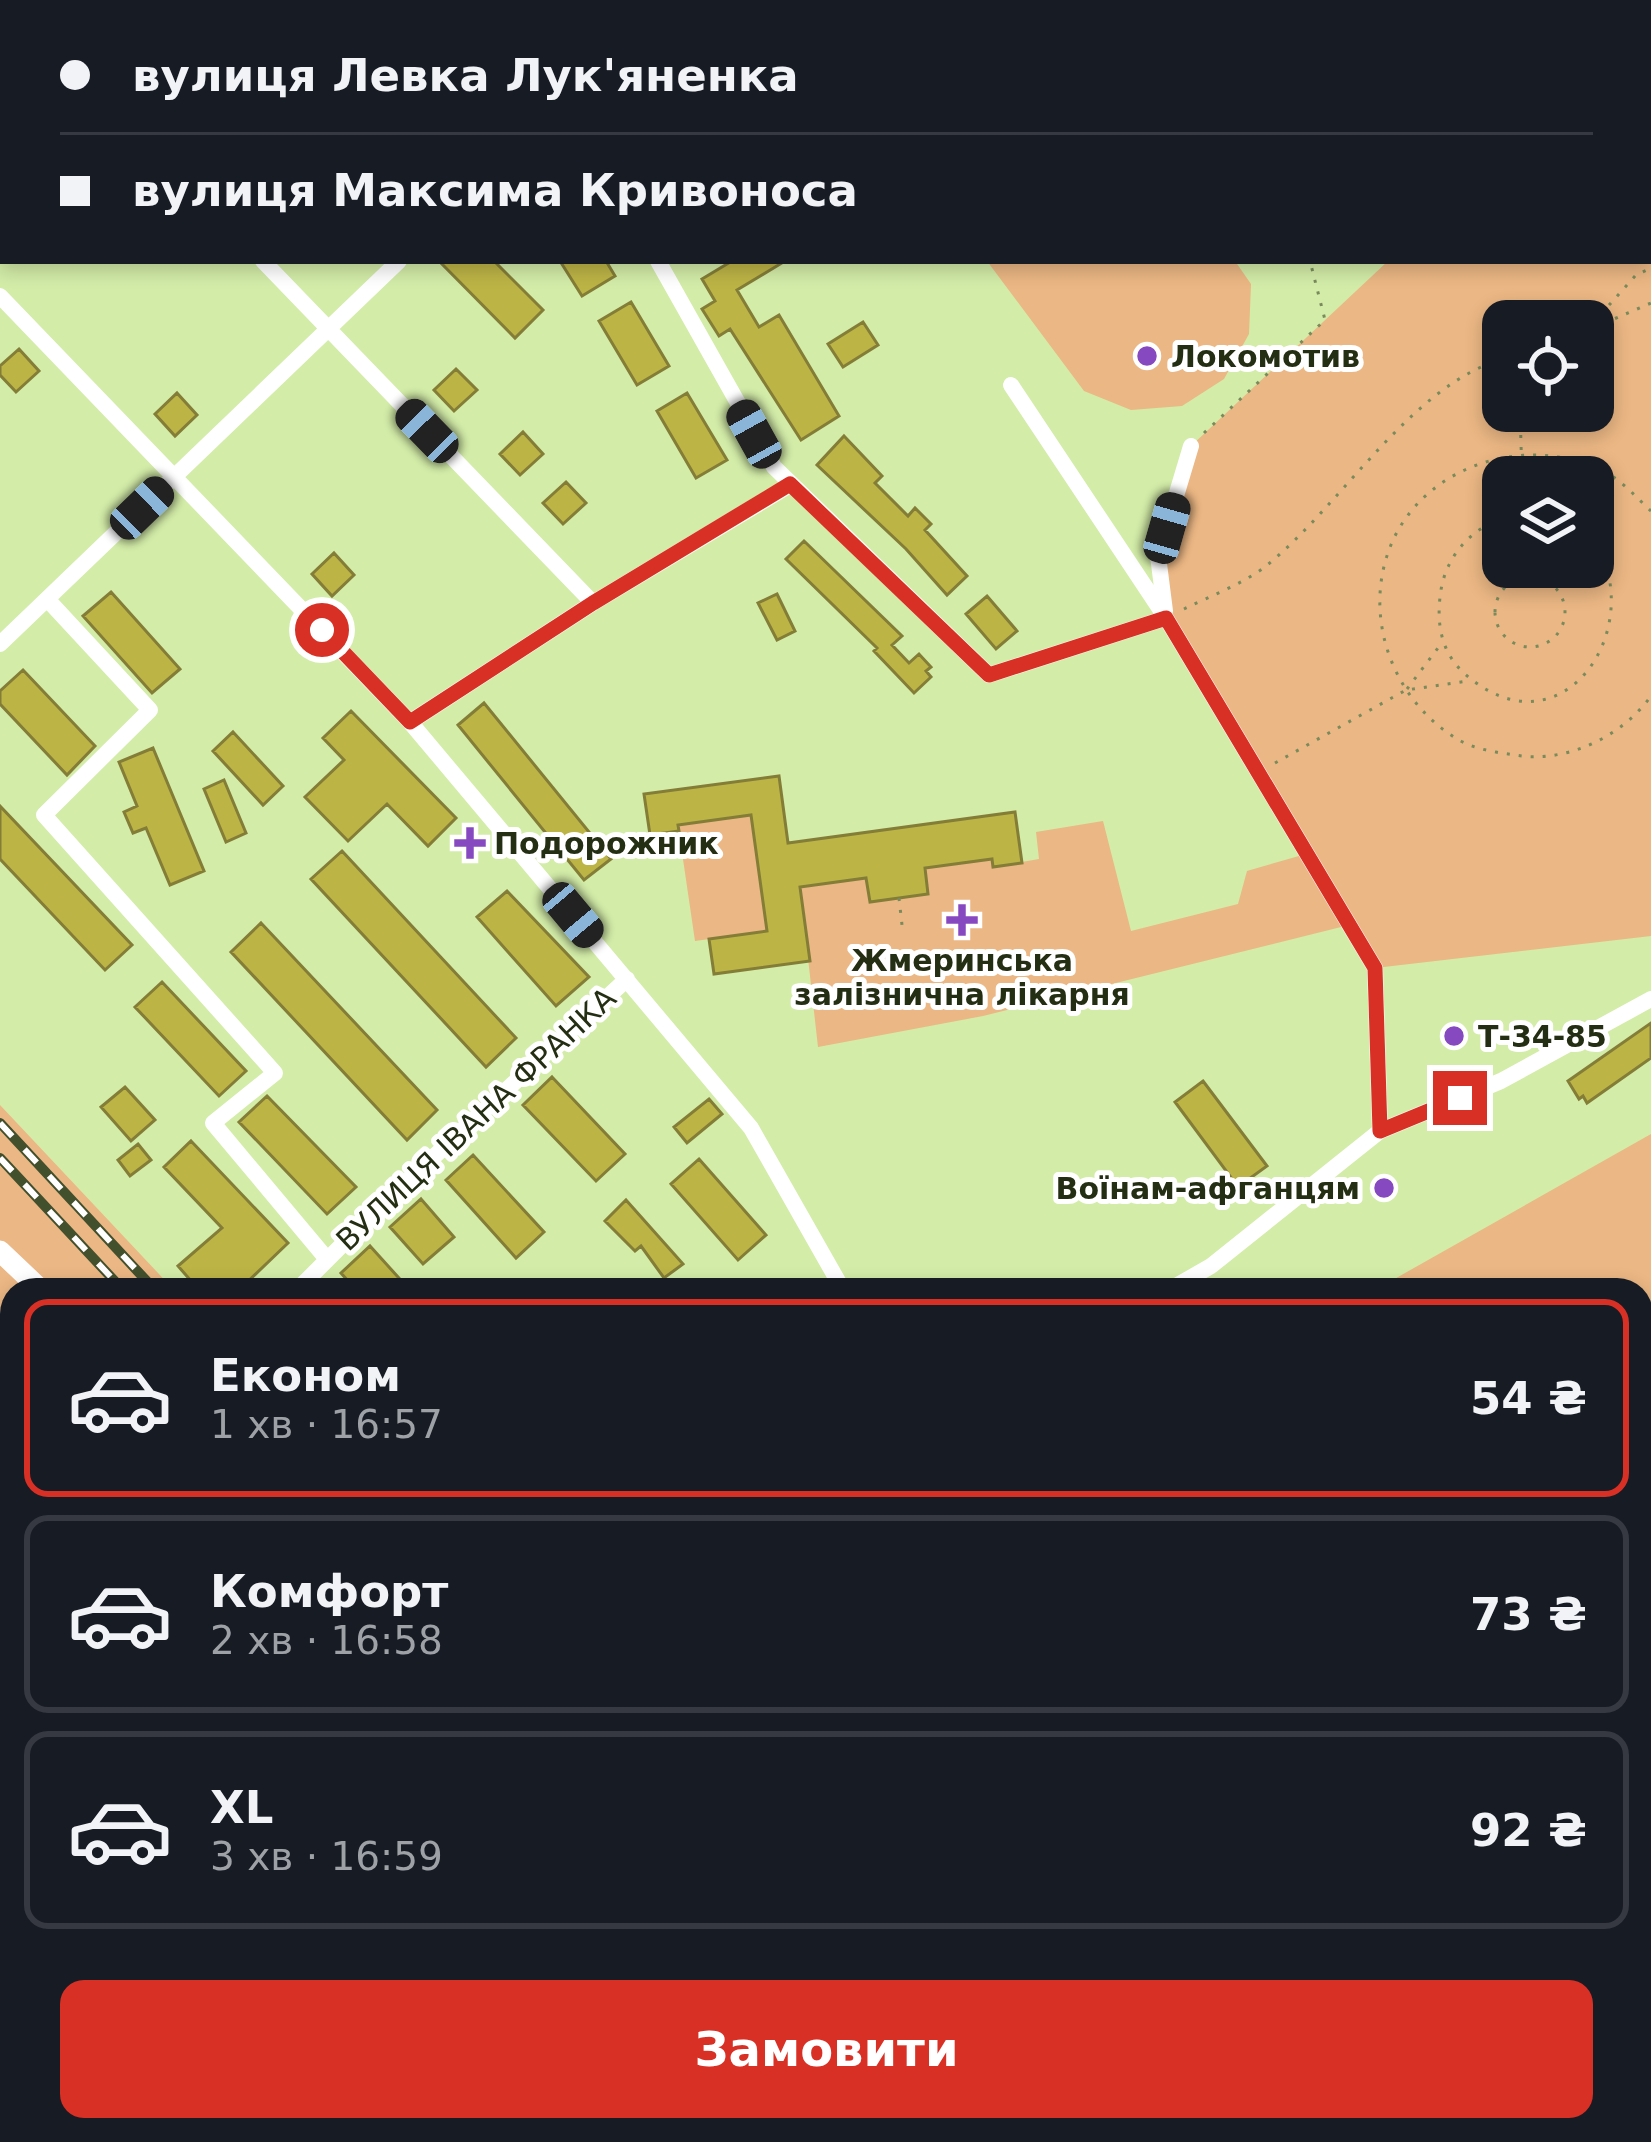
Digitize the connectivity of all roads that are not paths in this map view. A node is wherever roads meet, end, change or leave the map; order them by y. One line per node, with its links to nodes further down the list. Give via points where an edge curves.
1 (266, 264): 5 (street)
2 (396, 264): 5 (street)
3 (660, 264): 9 (street, via 763,451)
4 (0, 296): 8 (street)
5 (327, 328): 8 (street); 11 (street)
6 (1011, 386): 12 (street)
7 (1190, 446): 12 (street, via 1158,556)
8 (174, 478): 10 (street); 14 (street)
9 (790, 484): 11 (street); 12 (street, via 989,675)
10 (47, 599): 13 (street); 19 (street, ВУЛИЦЯ ІВАНА ФРАНКА, via 151,710 44,815 275,1073 213,1123)
11 (593, 603): 14 (street)
12 (1166, 618): 17 (street, via 1375,968)
13 (4, 632)
14 (410, 722): 15 (street)
15 (627, 979): 19 (street, ВУЛИЦЯ ІВАНА ФРАНКА); 22 (street, via 751,1128)
16 (1651, 999): 17 (street, via 1501,1081)
17 (1380, 1131): 23 (street)
18 (0, 1251): 20 (main road)
19 (326, 1258): 21 (street, ВУЛИЦЯ ІВАНА ФРАНКА)
20 (28, 1278)
21 (308, 1278)
22 (836, 1278)
23 (1190, 1278)

